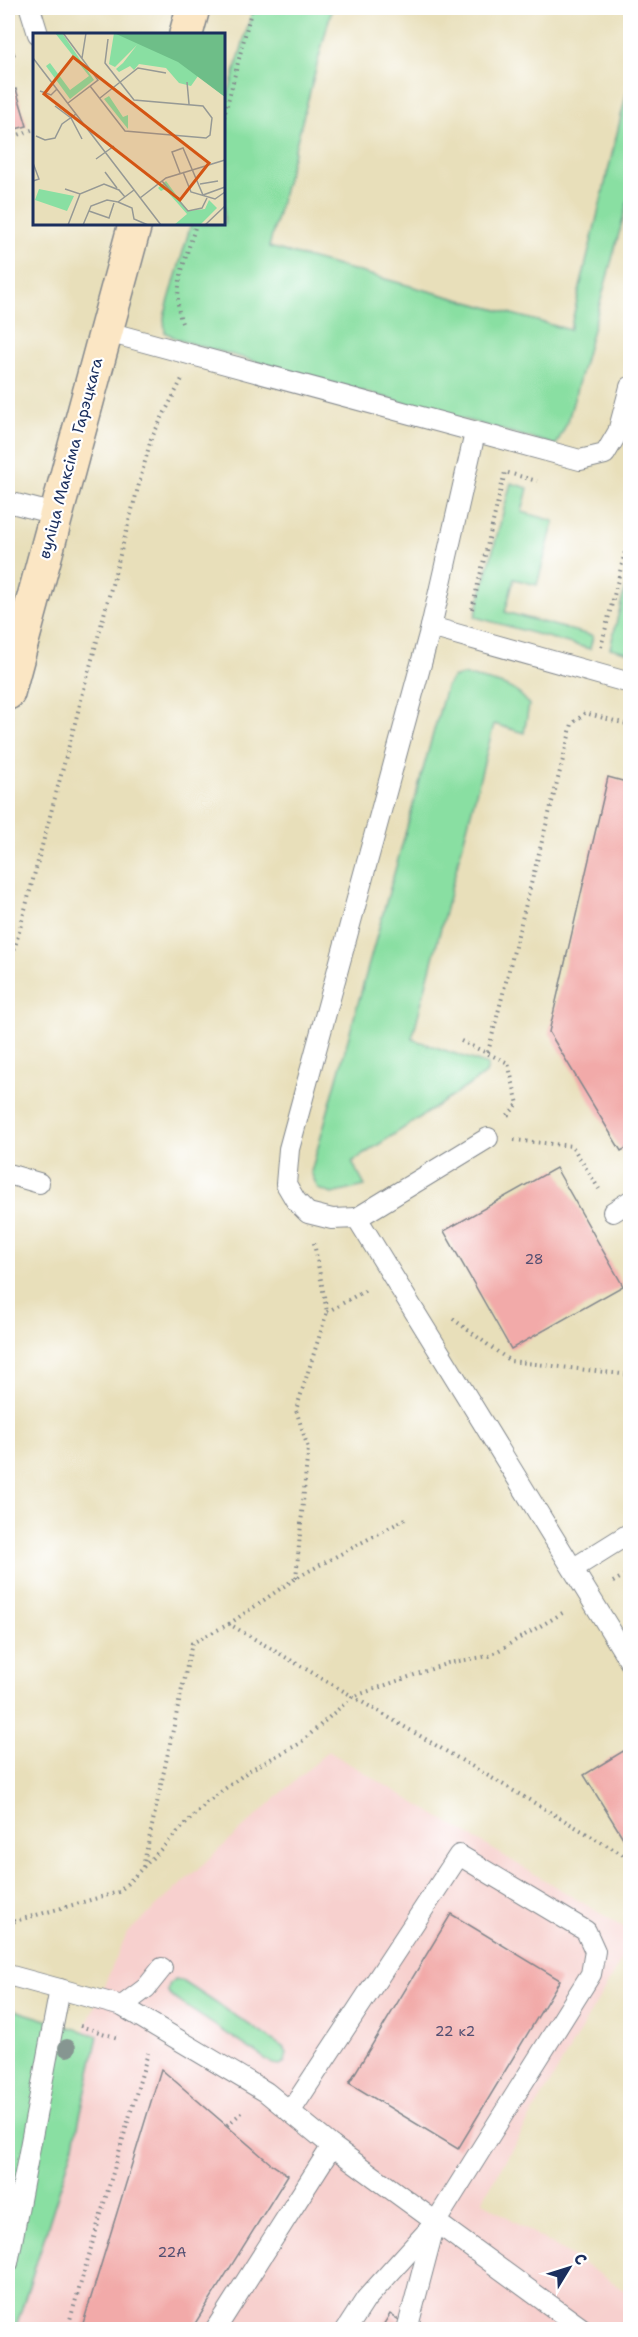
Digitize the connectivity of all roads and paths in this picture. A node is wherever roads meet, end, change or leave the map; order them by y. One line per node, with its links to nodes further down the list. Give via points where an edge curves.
1 (30, 8): 4 (lane)
2 (193, 8): 5 (main road)
3 (252, 8): 6 (path)
4 (38, 33)
5 (186, 33)
6 (225, 113)
7 (33, 129): 8 (path)
8 (8, 139)
9 (135, 225): 11 (main road, вуліца Максіма Гарэцкага)
10 (196, 225): 12 (path, via 179,285 179,316)
11 (104, 331): 12 (lane); 17 (main road, вуліца Максіма Гарэцкага)
12 (194, 356): 14 (lane); 25 (path, via 152,439)
13 (630, 387): 14 (lane, via 618,432 605,454 580,460)
14 (475, 433): 20 (lane)
15 (537, 482): 19 (path, via 505,472)
16 (8, 502): 17 (lane)
17 (55, 514): 23 (main road, вуліца Максіма Гарэцкага)
18 (630, 531): 21 (path)
19 (469, 620)
20 (431, 627): 22 (lane); 33 (lane, via 289,1149 286,1184)
21 (600, 654)
22 (630, 683)
23 (8, 693)
24 (630, 725): 27 (path, via 585,713 572,724)
25 (8, 973)
26 (461, 1041): 27 (path)
27 (488, 1052): 28 (path, via 508,1063 518,1104)
28 (488, 1138): 32 (path, via 572,1146); 34 (lane)
29 (8, 1174): 30 (lane)
30 (39, 1183)
31 (630, 1201): 32 (lane)
32 (613, 1212)
33 (308, 1213): 34 (lane, via 332,1219); 36 (path)
34 (357, 1218): 35 (lane)
35 (393, 1274): 36 (path); 41 (lane)
36 (327, 1312): 43 (path, via 296,1410 308,1449)
37 (447, 1314): 38 (path, via 510,1361)
38 (630, 1375)
39 (409, 1517): 43 (path)
40 (630, 1533): 41 (lane)
41 (574, 1568): 44 (lane)
42 (630, 1572): 44 (path)
43 (296, 1578): 45 (path)
44 (591, 1596): 46 (lane); 47 (path, via 489,1656 448,1663)
45 (229, 1624): 47 (path); 49 (path, via 192,1643)
46 (630, 1662)
47 (352, 1697): 48 (path); 49 (path, via 299,1744 250,1770 207,1802)
48 (630, 1859)
49 (143, 1867): 50 (path, via 119,1892)
50 (8, 1923)
51 (162, 1968): 54 (lane, via 146,1988)
52 (8, 1975): 53 (lane)
53 (60, 1989): 54 (lane); 55 (lane)
54 (122, 2006): 58 (lane, via 266,2092)
55 (53, 2018): 56 (path); 61 (lane)
56 (128, 2041)
57 (150, 2048): 63 (path)
58 (290, 2112): 59 (lane); 60 (lane, via 459,1855 586,1931 595,1950 591,1974)
59 (332, 2146): 60 (lane); 64 (lane)
60 (435, 2223): 62 (lane); 65 (lane, via 366,2299); 66 (lane)
61 (8, 2263)
62 (408, 2326)
63 (67, 2330)
64 (214, 2330)
65 (346, 2330)
66 (584, 2330)

